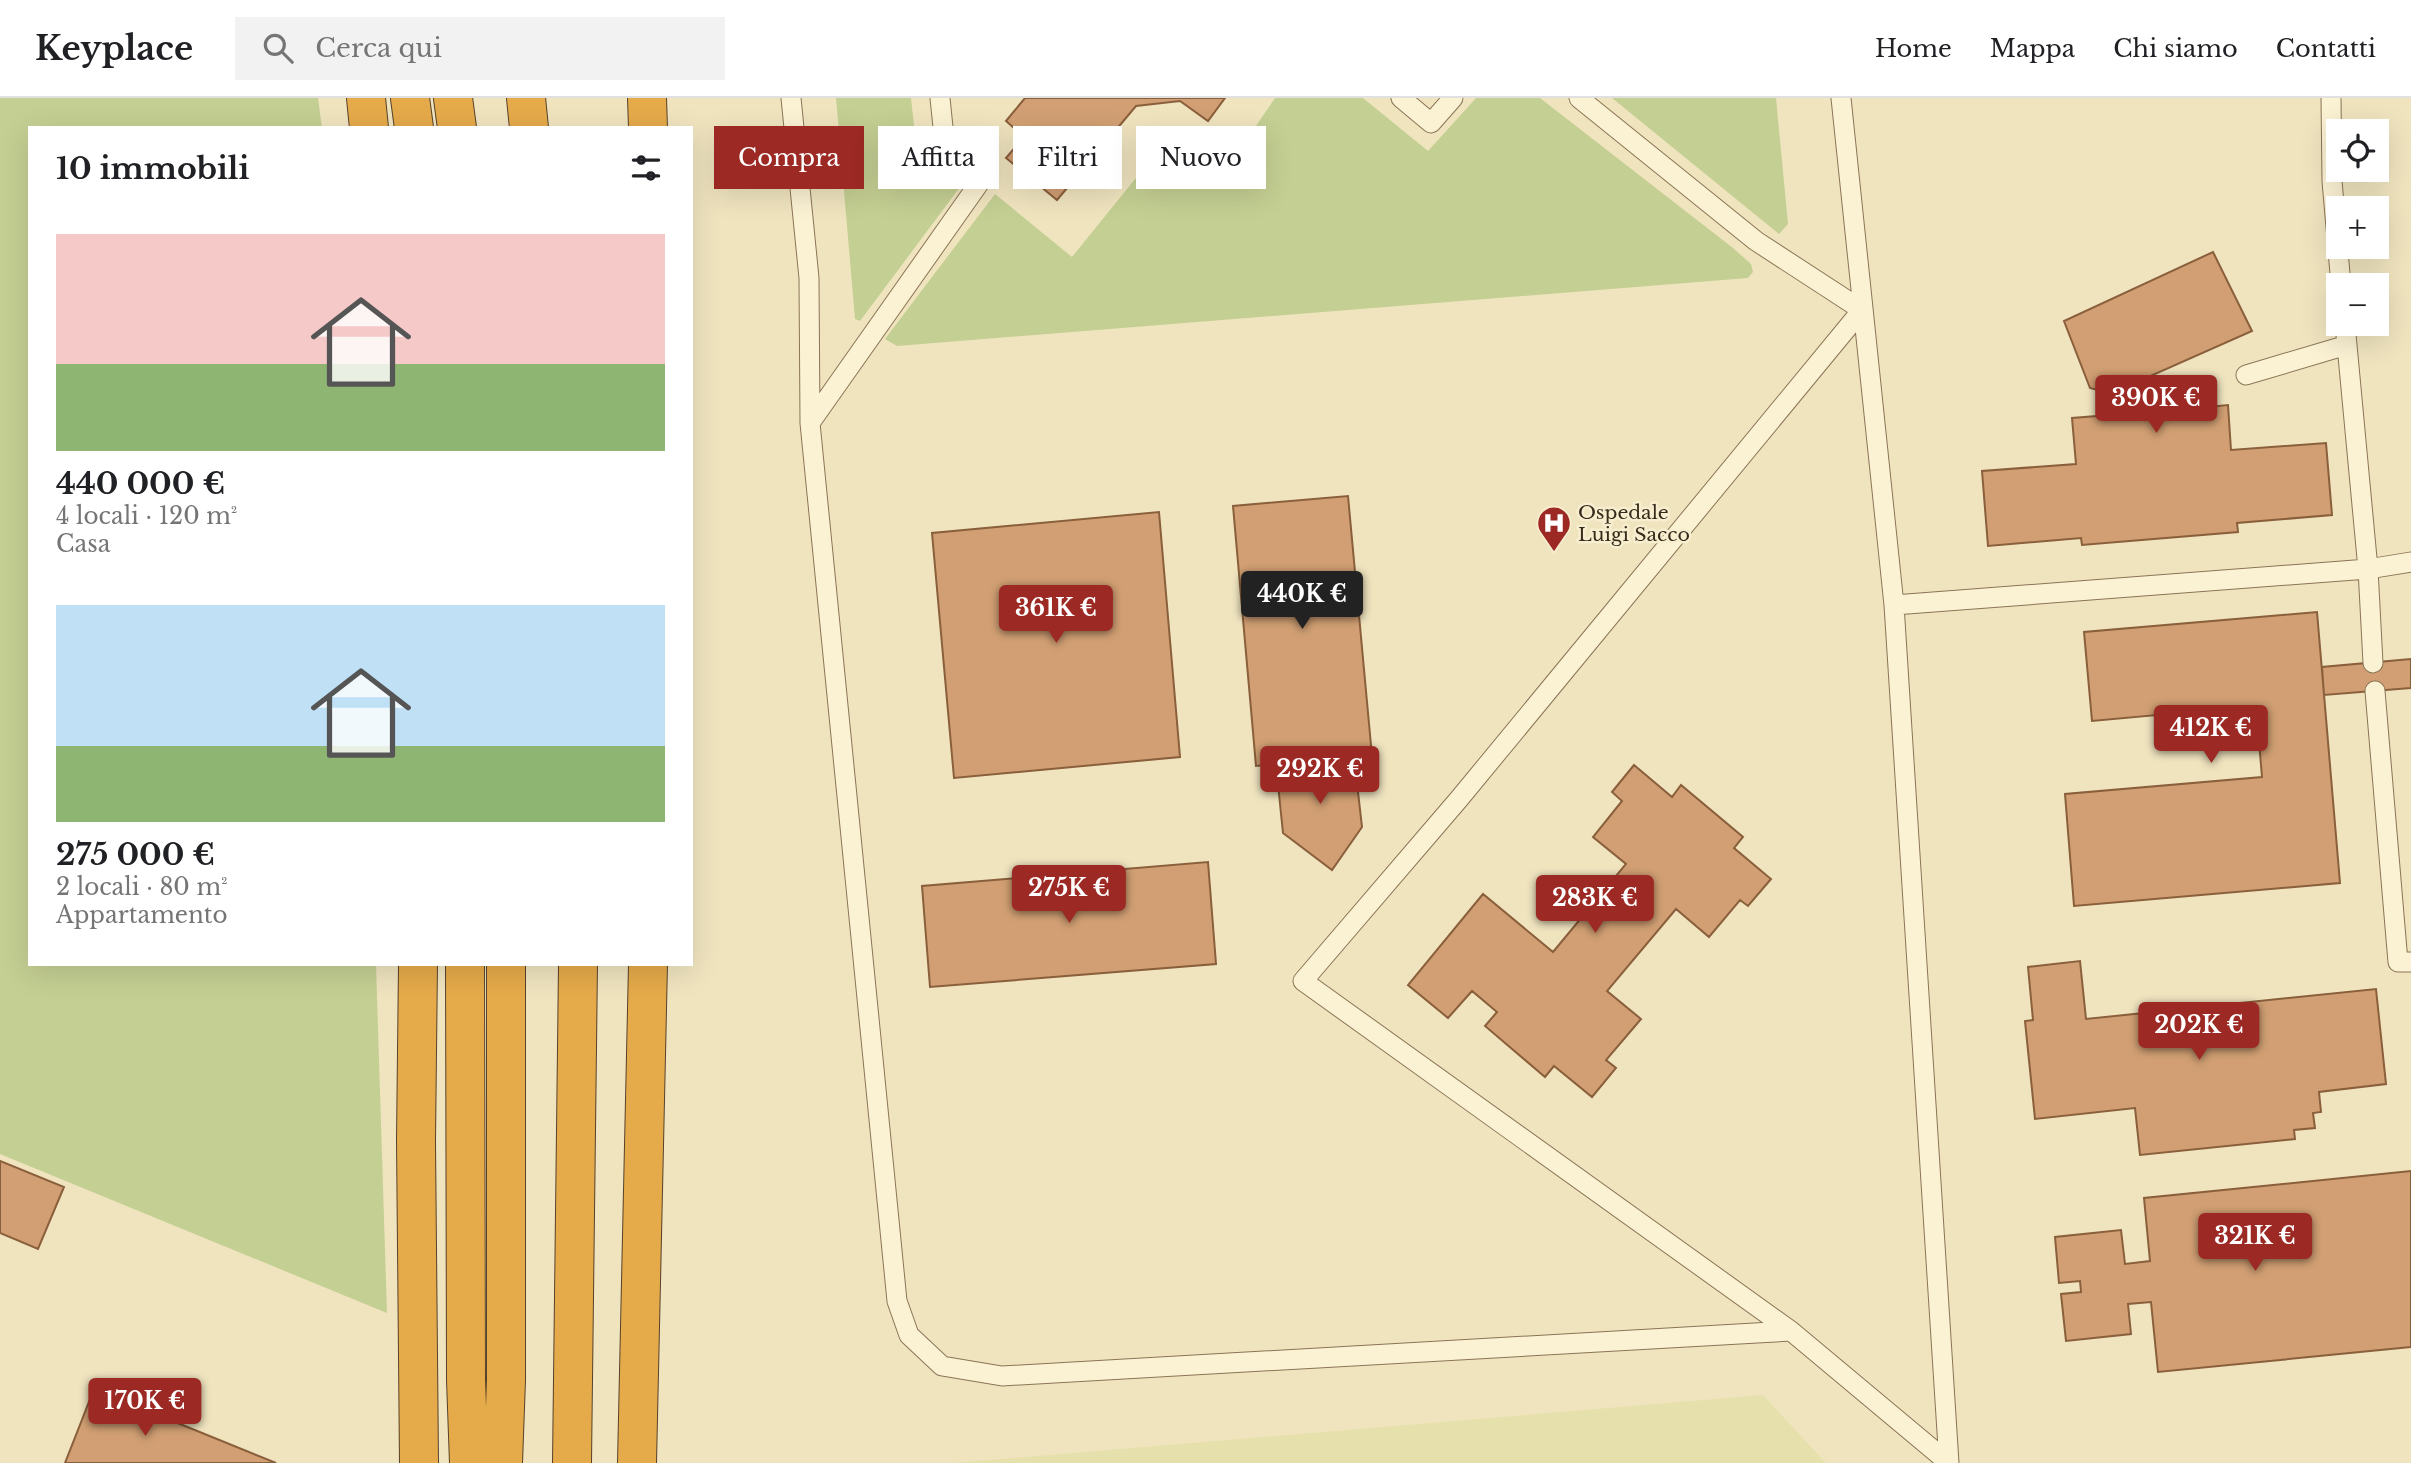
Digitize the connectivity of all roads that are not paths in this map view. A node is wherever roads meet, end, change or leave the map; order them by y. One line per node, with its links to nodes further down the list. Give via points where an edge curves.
1 (366, 98): 13 (highway)
2 (410, 98): 14 (highway)
3 (453, 98): 15 (highway)
4 (526, 98): 16 (highway)
5 (647, 98): 17 (highway)
6 (791, 98): 23 (lane, via 808,278)
7 (940, 98): 23 (lane, via 944,137 987,172)
8 (1401, 98): 9 (lane, via 1431,123)
9 (1453, 98)
10 (1579, 98): 19 (lane, via 1756,241)
11 (1841, 98): 19 (lane)
12 (2329, 99): 18 (lane)
13 (369, 126)
14 (414, 126)
15 (457, 126)
16 (529, 126)
17 (648, 126)
18 (2340, 273)
19 (1862, 310): 26 (lane); 35 (lane, via 1303,981)
20 (2346, 336): 21 (lane)
21 (2347, 345): 22 (lane); 25 (lane)
22 (2246, 375)
23 (810, 423): 35 (lane, via 897,1301 909,1335 942,1366 1002,1376)
24 (2411, 562): 25 (lane)
25 (2368, 569): 26 (lane); 27 (lane)
26 (1894, 604): 41 (lane)
27 (2373, 663)
28 (2375, 691): 29 (lane, via 2398,962)
29 (2411, 962)
30 (418, 966): 36 (highway)
31 (465, 966): 37 (highway)
32 (506, 966): 38 (highway)
33 (578, 966): 39 (highway)
34 (648, 966): 40 (highway)
35 (1791, 1331): 41 (lane)
36 (419, 1463)
37 (469, 1463)
38 (503, 1463)
39 (572, 1463)
40 (637, 1463)
41 (1949, 1463)

